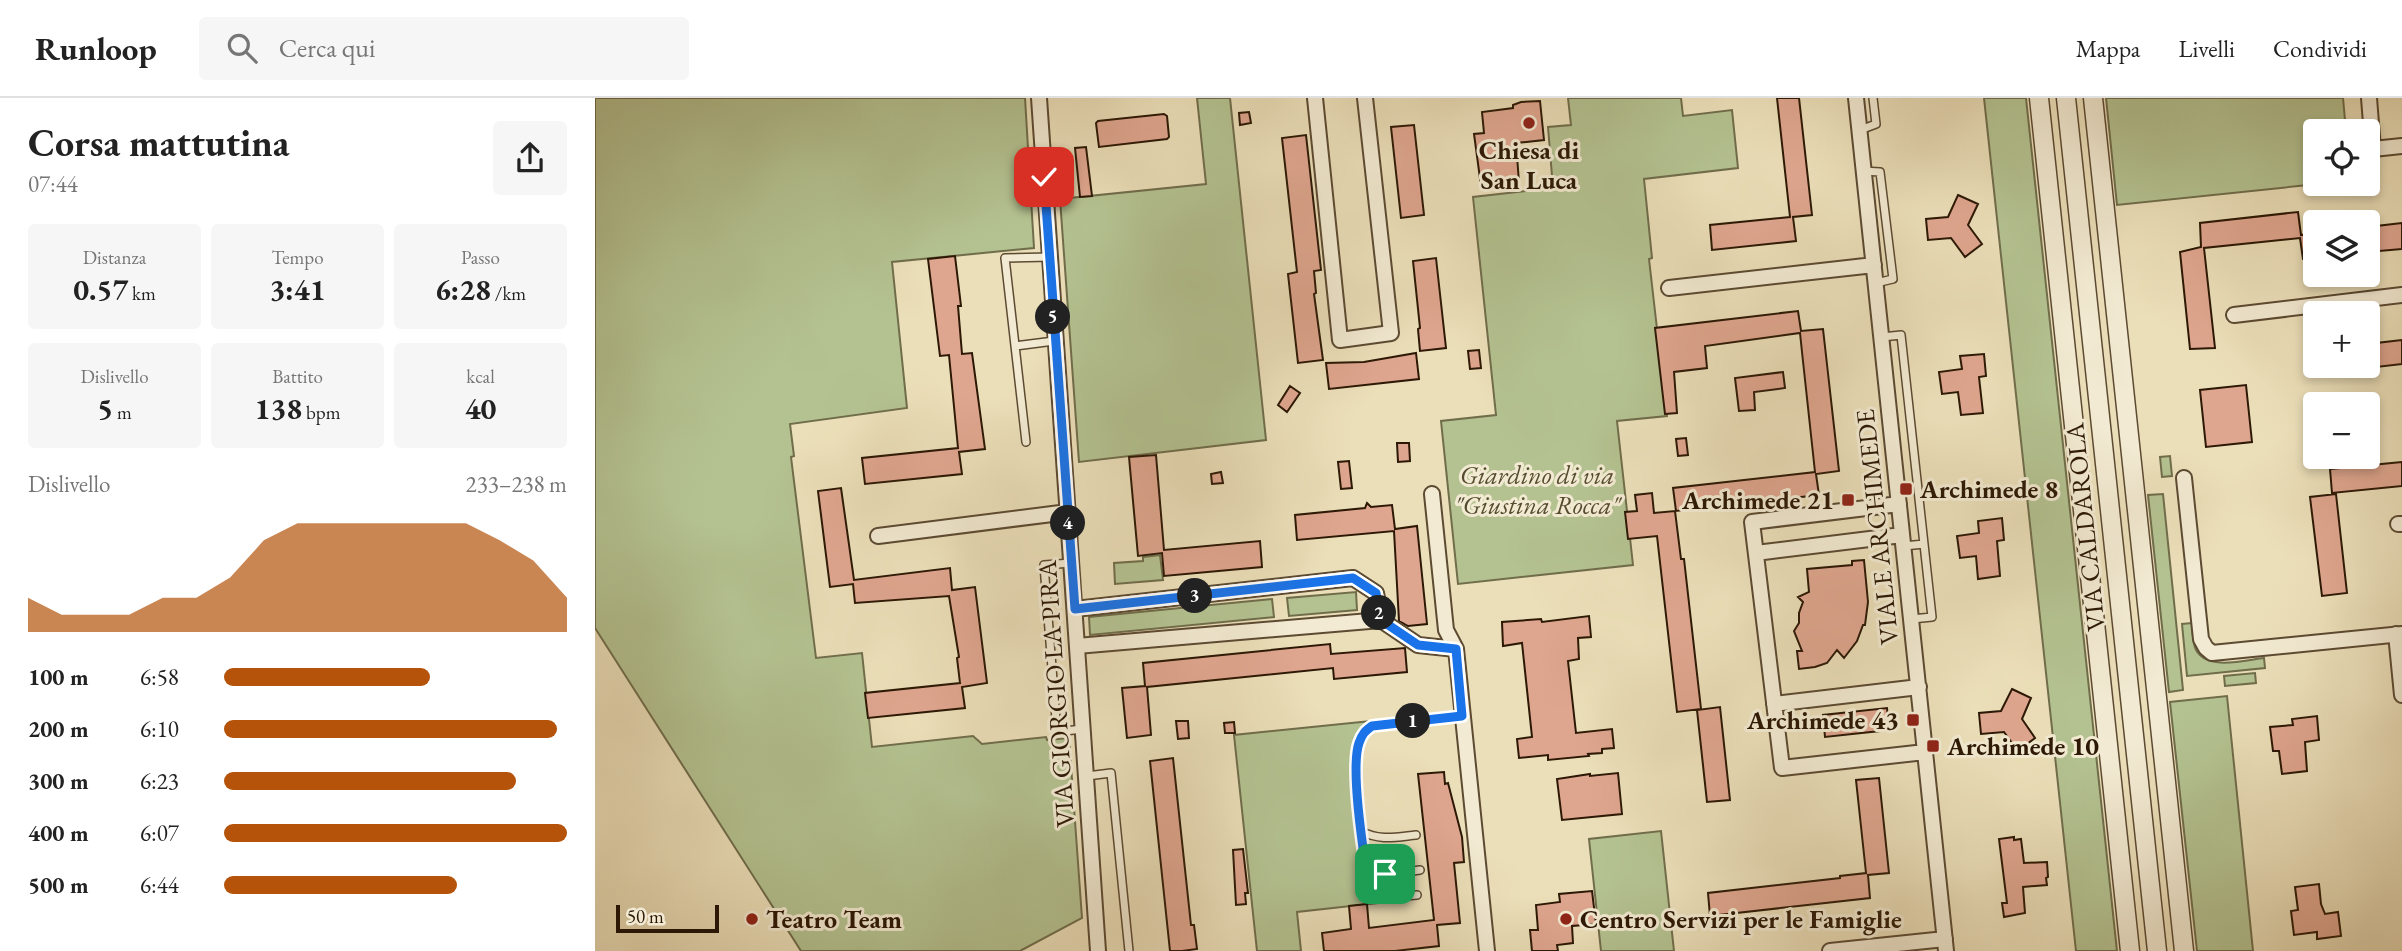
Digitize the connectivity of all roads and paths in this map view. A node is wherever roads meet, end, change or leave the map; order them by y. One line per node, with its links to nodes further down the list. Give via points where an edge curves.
1 (1038, 98): 13 (street, VIA GIORGIO LA PIRA)
2 (1315, 98): 3 (street, via 1340,340 1391,332)
3 (1365, 98)
4 (1856, 98): 10 (street, VIALE ARCHIMEDE)
5 (1873, 98): 10 (lane, via 1876,124)
6 (2039, 98): 57 (street, VIA CALDAROLA)
7 (2066, 98): 58 (street, VIA CALDAROLA)
8 (2093, 98): 59 (street, VIA CALDAROLA)
9 (2369, 98): 11 (street, via 2373,149)
10 (1859, 130): 12 (street, VIALE ARCHIMEDE)
11 (2402, 146)
12 (1863, 171): 14 (street, VIALE ARCHIMEDE); 15 (lane, via 1880,172 1893,279)
13 (1050, 257): 20 (street, VIA GIORGIO LA PIRA); 21 (lane, via 1005,258)
14 (1874, 265): 15 (street, VIALE ARCHIMEDE); 16 (street)
15 (1875, 283): 19 (street, VIALE ARCHIMEDE)
16 (1669, 288)
17 (2402, 295): 18 (street)
18 (2234, 315)
19 (1881, 337): 22 (lane, via 1901,335); 23 (street, VIALE ARCHIMEDE)
20 (1054, 341): 21 (lane); 28 (street, VIA GIORGIO LA PIRA)
21 (1015, 346): 24 (lane)
22 (1907, 380): 23 (lane); 31 (lane)
23 (1886, 384): 27 (street, VIALE ARCHIMEDE)
24 (1026, 442)
25 (2185, 478): 37 (street, via 2201,639 2206,648 2213,653)
26 (1432, 494): 39 (street, via 1445,630)
27 (1899, 504): 30 (street, VIALE ARCHIMEDE); 32 (street, via 1752,522)
28 (1068, 512): 29 (street); 33 (street, VIA GIORGIO LA PIRA)
29 (878, 536)
30 (1903, 541): 31 (lane); 32 (street); 36 (street, VIALE ARCHIMEDE)
31 (1924, 544): 36 (lane, via 1932,617)
32 (1756, 553): 42 (street)
33 (1071, 562): 34 (street, VIA GIORGIO LA PIRA); 44 (lane, via 1044,565 1057,732)
34 (1075, 609): 35 (street, via 1353,578 1376,593); 38 (street, VIA GIORGIO LA PIRA)
35 (1381, 620): 38 (street); 39 (street, via 1418,645)
36 (1911, 620): 40 (street, VIALE ARCHIMEDE)
37 (2399, 634): 41 (street)
38 (1077, 646): 44 (street, VIA GIORGIO LA PIRA)
39 (1456, 649): 43 (street)
40 (1919, 687): 42 (street); 45 (street, VIALE ARCHIMEDE)
41 (2402, 695)
42 (1774, 704): 45 (street, via 1782,768)
43 (1462, 716): 47 (lane, via 1372,726 1364,732 1357,766); 55 (street)
44 (1083, 729): 46 (street, VIA GIORGIO LA PIRA)
45 (1925, 752): 52 (street, VIALE ARCHIMEDE)
46 (1087, 776): 53 (street, VIA GIORGIO LA PIRA); 54 (lane, via 1111,773)
47 (1361, 831): 48 (lane, via 1381,838); 49 (lane)
48 (1416, 835)
49 (1365, 862): 50 (lane, via 1385,874); 51 (lane, via 1380,898)
50 (1419, 870)
51 (1417, 895)
52 (1945, 945): 56 (street)
53 (1098, 951)
54 (1129, 951)
55 (1487, 951)
56 (1830, 951)
57 (2130, 951)
58 (2157, 951)
59 (2184, 951)

